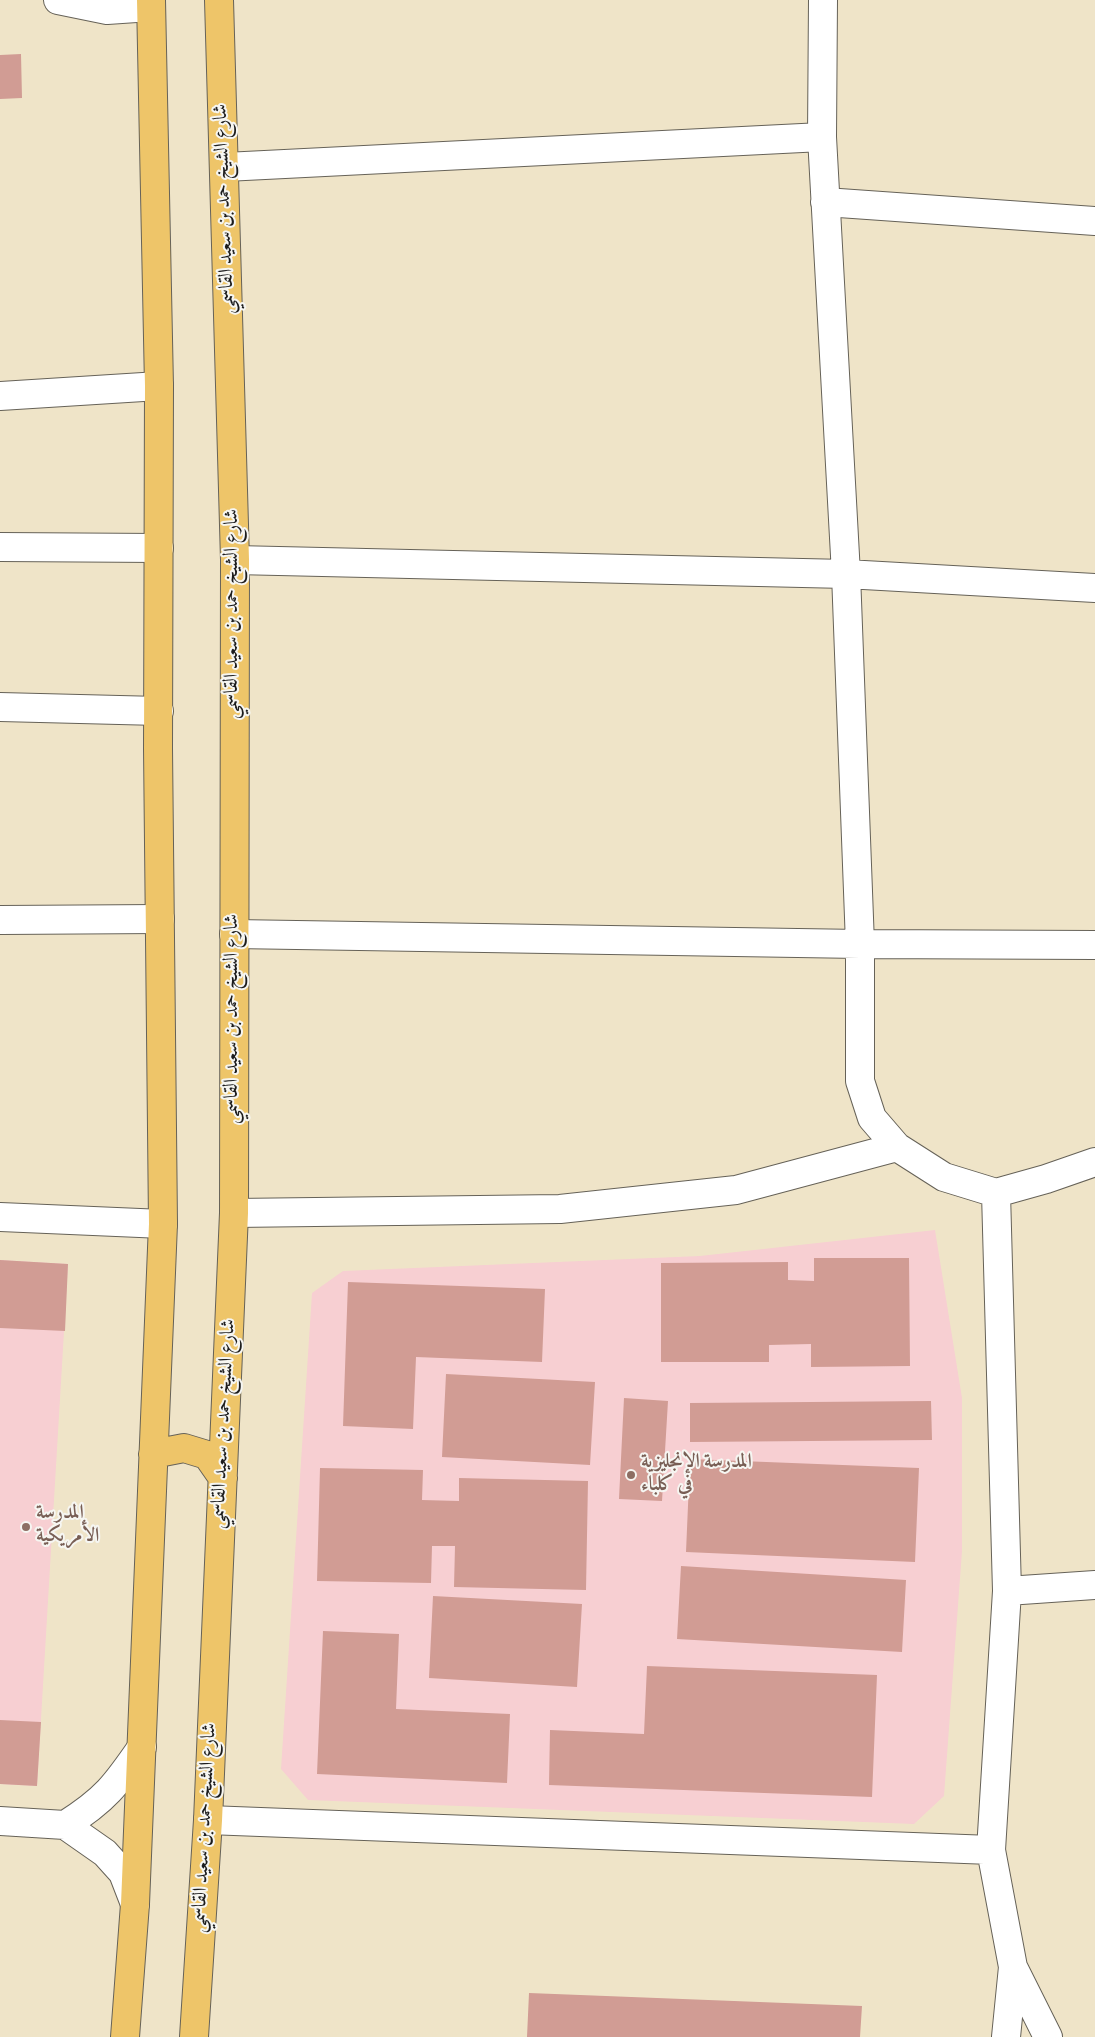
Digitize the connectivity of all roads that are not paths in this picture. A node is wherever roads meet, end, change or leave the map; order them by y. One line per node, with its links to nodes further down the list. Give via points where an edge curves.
1 (58, 0): 4 (street, via 106,10)
2 (219, 0): 6 (main road, شارع الشيخ حمد بن سعيد القاسمي)
3 (823, 0): 5 (street)
4 (151, 4): 9 (main road)
5 (822, 136): 6 (street); 7 (street)
6 (225, 167): 13 (main road, شارع الشيخ حمد بن سعيد القاسمي)
7 (825, 202): 8 (street); 14 (street)
8 (1095, 221)
9 (159, 386): 10 (street); 12 (main road)
10 (0, 396)
11 (0, 547): 12 (street)
12 (159, 548): 17 (main road)
13 (235, 560): 14 (street); 20 (main road, شارع الشيخ حمد بن سعيد القاسمي)
14 (846, 574): 15 (street); 21 (street)
15 (1095, 588)
16 (0, 707): 17 (street)
17 (159, 711): 18 (main road)
18 (160, 919): 19 (street); 28 (main road)
19 (0, 920)
20 (234, 934): 21 (street); 26 (main road, شارع الشيخ حمد بن سعيد القاسمي)
21 (860, 944): 22 (street); 23 (street, via 860,1081 872,1118)
22 (1095, 945)
23 (897, 1147): 25 (street, via 944,1177); 26 (street, via 736,1190 560,1209)
24 (1095, 1162): 25 (street)
25 (996, 1193): 32 (street)
26 (234, 1213): 30 (main road, شارع الشيخ حمد بن سعيد القاسمي)
27 (0, 1217): 28 (street)
28 (163, 1224): 29 (main road)
29 (153, 1454): 30 (main road, via 184,1448 207,1455); 33 (main road)
30 (223, 1478): 35 (main road, شارع الشيخ حمد بن سعيد القاسمي)
31 (1095, 1585): 32 (street)
32 (1007, 1591): 37 (street)
33 (142, 1747): 36 (street, via 113,1788 93,1808); 38 (main road)
34 (0, 1820): 36 (street)
35 (208, 1820): 37 (street); 42 (main road, شارع الشيخ حمد بن سعيد القاسمي)
36 (65, 1825): 38 (street, via 105,1853 123,1873)
37 (991, 1850): 39 (street)
38 (135, 1904): 41 (main road)
39 (1013, 1967): 40 (street); 43 (street)
40 (1051, 2036)
41 (125, 2037)
42 (194, 2037)
43 (1006, 2037)

